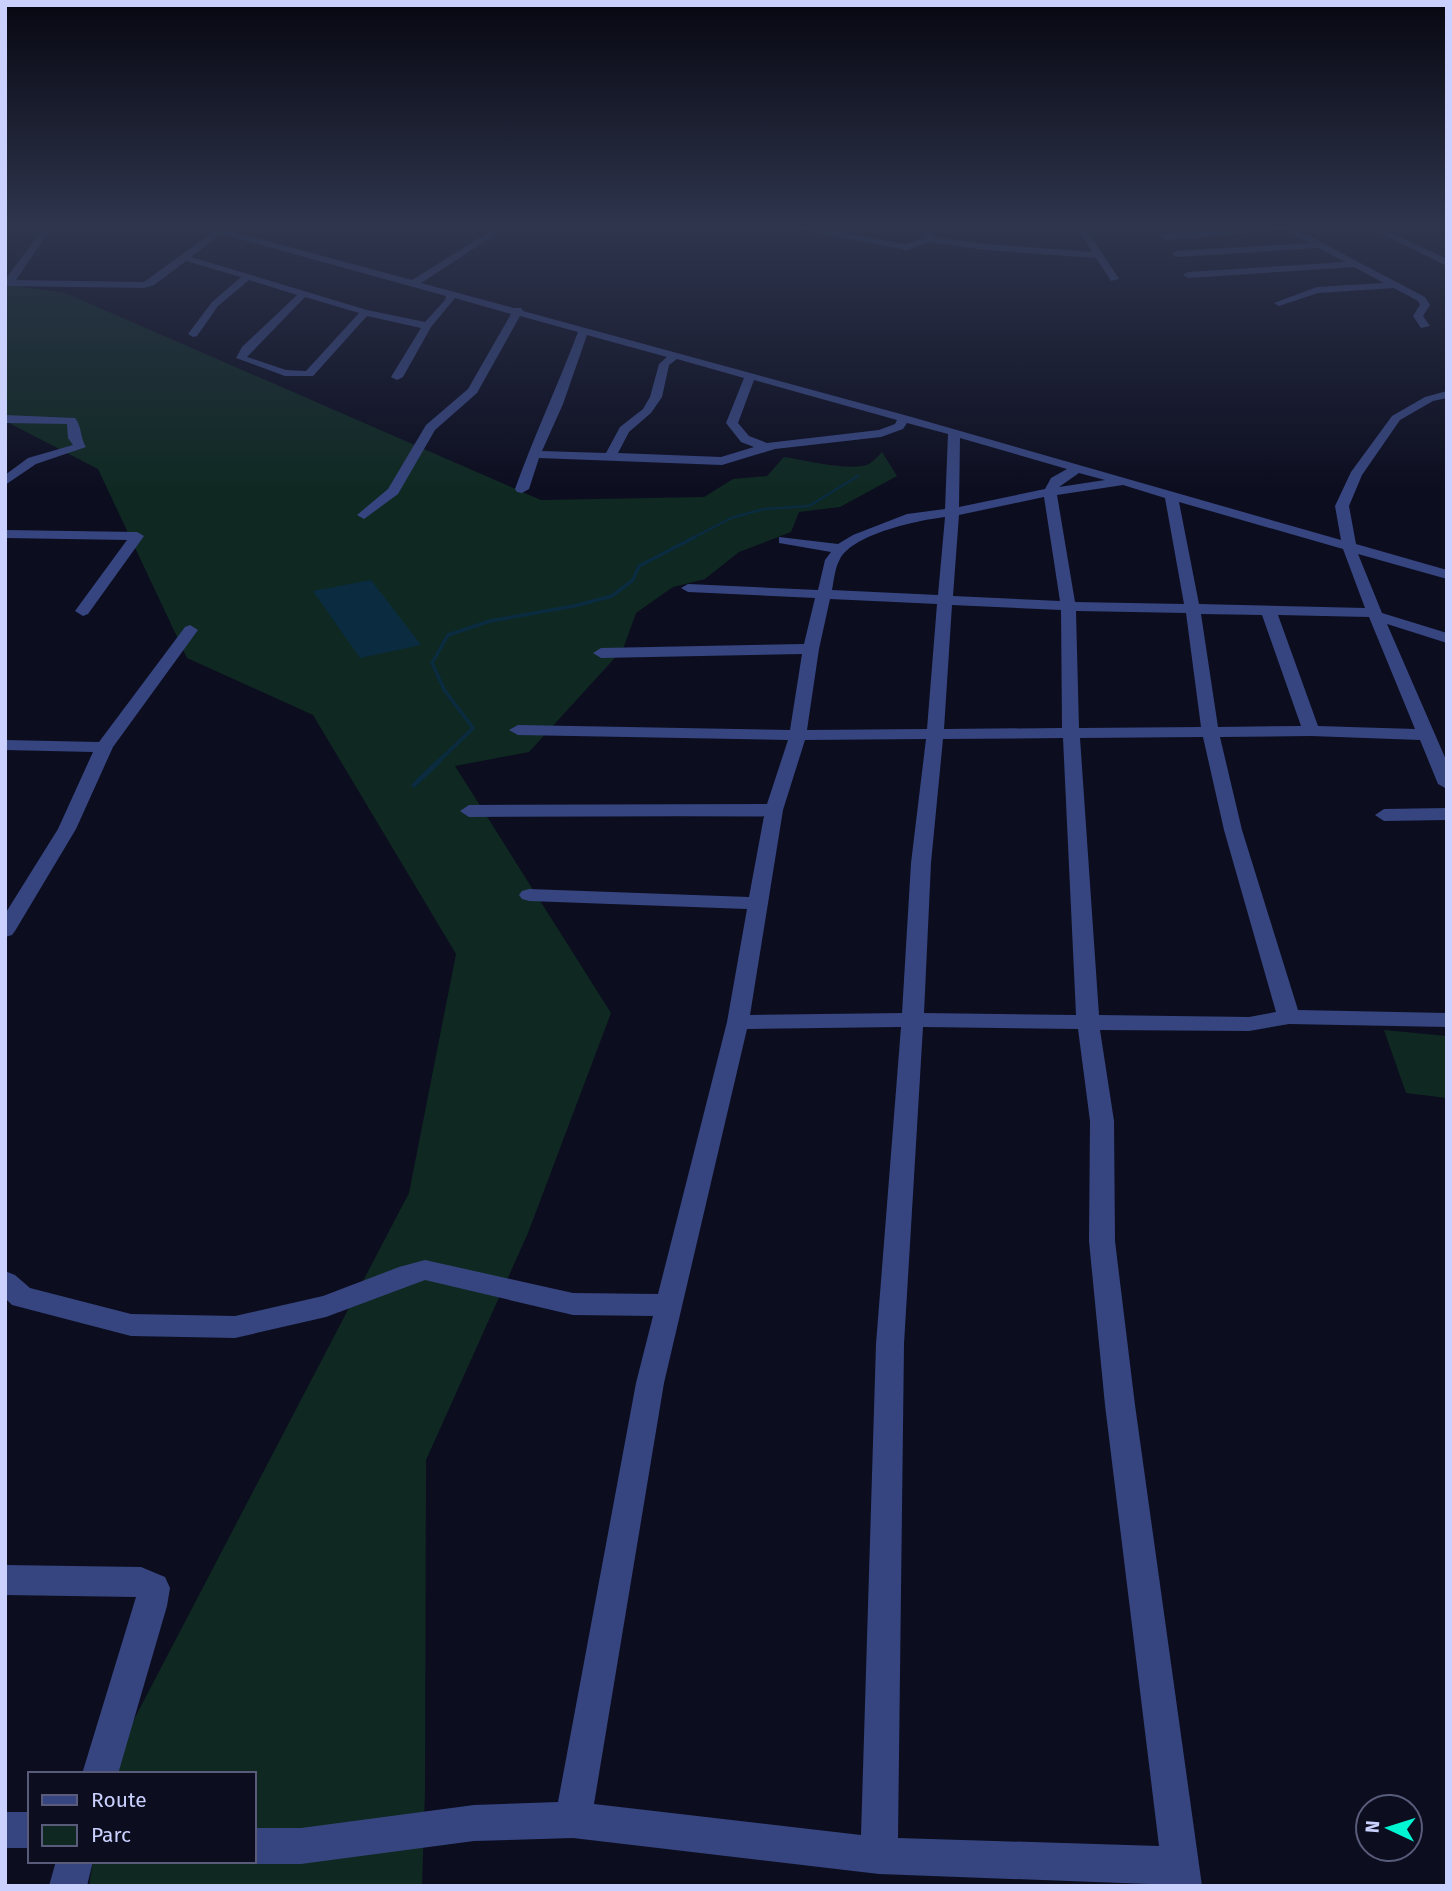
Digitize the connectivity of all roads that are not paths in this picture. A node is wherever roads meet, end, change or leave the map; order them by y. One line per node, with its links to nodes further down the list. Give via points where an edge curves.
1 (207, 315): 12 (street)
2 (281, 315): 3 (street, via 241,358 285,373 309,374)
3 (362, 315)
4 (379, 315): 9 (street)
5 (438, 315): 9 (street)
6 (515, 315): 30 (street, via 473,391 430,428 393,491)
7 (535, 315): 11 (street)
8 (1418, 315): 10 (street)
9 (427, 326): 15 (street)
10 (1425, 326)
11 (584, 330): 13 (street); 21 (street)
12 (193, 334)
13 (676, 355): 14 (street); 22 (street, via 664,364 661,385 646,411 624,429)
14 (750, 376): 17 (street); 20 (street, via 732,423 744,439)
15 (397, 377)
16 (1447, 394): 33 (street, via 1396,418 1372,448 1342,506)
17 (904, 418): 19 (street); 20 (street, via 899,426 881,433)
18 (5, 419): 24 (street, via 71,421 80,444 74,450 32,461)
19 (954, 434): 23 (street); 29 (street)
20 (765, 447): 22 (street, via 722,461)
21 (534, 454): 22 (street); 26 (street)
22 (610, 457)
23 (1076, 469): 25 (street); 27 (street)
24 (5, 481)
25 (1120, 482): 27 (street); 28 (street)
26 (522, 489)
27 (1049, 491): 29 (street); 39 (street)
28 (1171, 496): 33 (street); 41 (street)
29 (952, 513): 34 (street, via 896,522); 38 (street)
30 (364, 515)
31 (5, 534): 40 (street, via 137,536)
32 (784, 540): 34 (street)
33 (1349, 548): 35 (street); 43 (street)
34 (840, 549): 37 (street, via 832,560)
35 (1447, 575)
36 (688, 588): 37 (street)
37 (824, 595): 38 (street); 46 (street)
38 (946, 601): 39 (street); 53 (street)
39 (1068, 607): 41 (street); 50 (street)
40 (83, 611)
41 (1193, 611): 42 (street); 51 (street)
42 (1269, 612): 43 (street); 49 (street)
43 (1375, 615): 45 (street); 54 (street)
44 (190, 630): 56 (street)
45 (1447, 638)
46 (811, 649): 47 (street); 52 (street)
47 (601, 653)
48 (518, 730): 52 (street)
49 (1311, 732): 51 (street); 54 (street)
50 (1071, 733): 51 (street); 53 (street); 69 (street)
51 (1211, 733): 65 (street, via 1233,830)
52 (798, 735): 53 (street); 58 (street)
53 (936, 735): 66 (street, via 921,863)
54 (1426, 735): 57 (street)
55 (5, 746): 56 (street)
56 (104, 747): 64 (street, via 67,829)
57 (1447, 784)
58 (774, 810): 59 (street); 63 (street)
59 (469, 811)
60 (1447, 814): 61 (street)
61 (1384, 815)
62 (528, 895): 63 (street)
63 (758, 903): 68 (street)
64 (5, 931)
65 (1289, 1017): 67 (street); 69 (street, via 1249,1024)
66 (914, 1020): 68 (street); 69 (street); 78 (street, via 890,1344)
67 (1447, 1020)
68 (738, 1022): 71 (street)
69 (1088, 1024): 79 (street, via 1102,1121 1102,1241 1115,1364)
70 (5, 1282): 71 (street, via 22,1297 131,1325 235,1327 326,1306 425,1270 573,1304)
71 (668, 1305): 74 (street, via 650,1383)
72 (5, 1580): 73 (street, via 141,1582 154,1588)
73 (101, 1772)
74 (573, 1820): 77 (street, via 474,1823 301,1846); 78 (street)
75 (5, 1830): 76 (street)
76 (28, 1830)
77 (256, 1846)
78 (879, 1856): 79 (street)
79 (1181, 1876)

